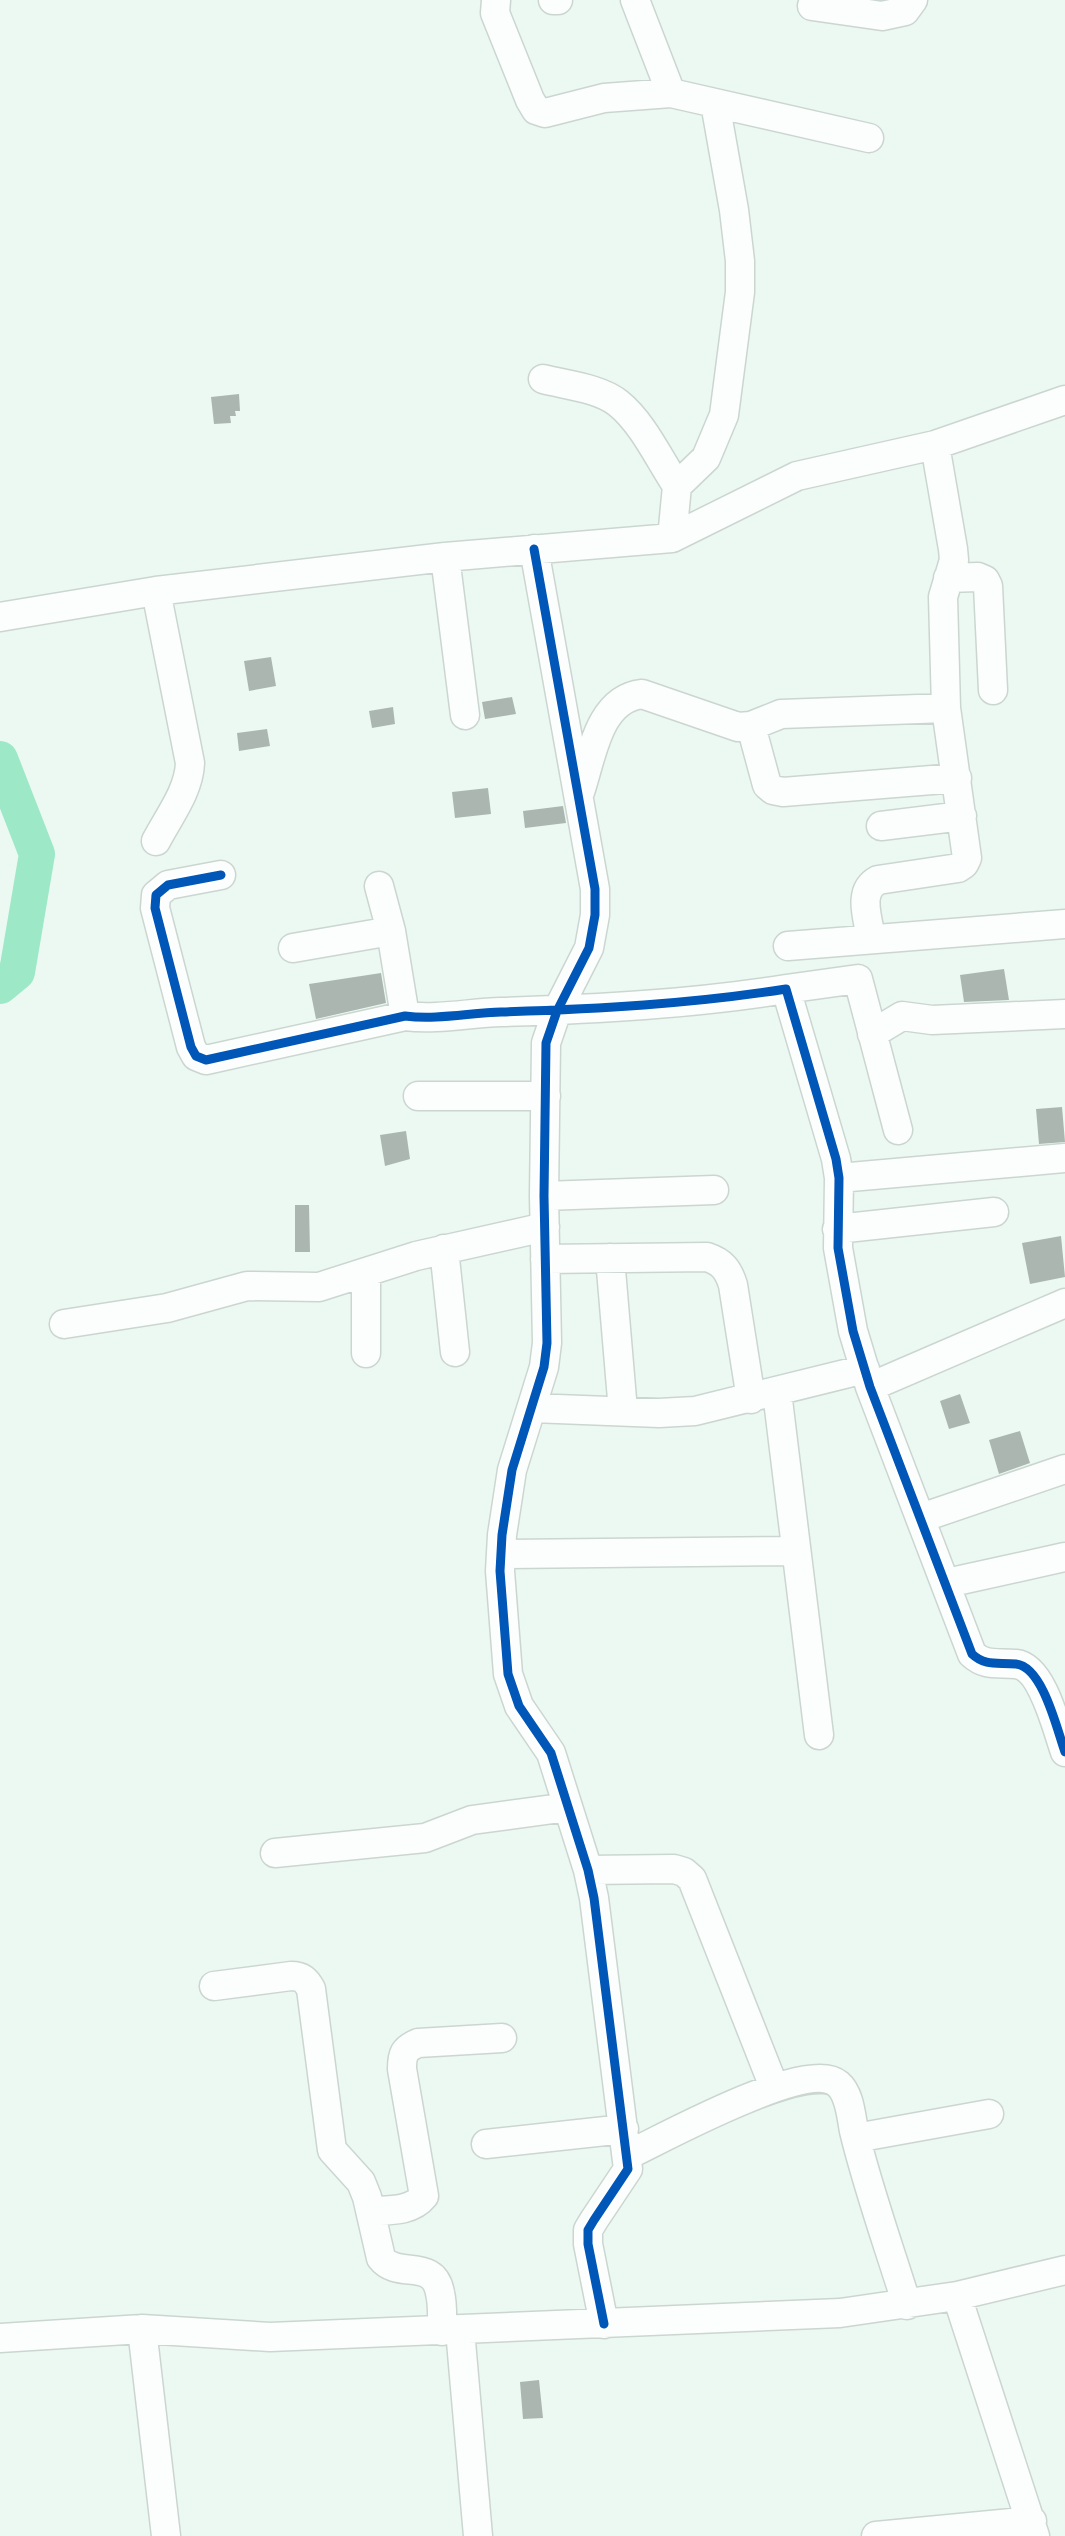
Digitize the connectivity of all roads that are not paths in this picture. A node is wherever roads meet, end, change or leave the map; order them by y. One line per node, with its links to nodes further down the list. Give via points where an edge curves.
1 (496, 0): 7 (street, via 495,13 536,110 545,113 604,98)
2 (553, 0): 3 (street)
3 (558, 0)
4 (635, 0): 7 (street)
5 (912, 0): 6 (street, via 905,11 882,16)
6 (812, 6)
7 (671, 93): 8 (street)
8 (715, 103): 9 (street); 13 (street, via 734,210 740,292 724,415 706,458)
9 (869, 138)
10 (543, 379): 13 (street, via 599,393 617,402)
11 (1065, 400): 12 (street)
12 (935, 445): 14 (street, via 797,476); 17 (street, via 953,549)
13 (677, 486): 14 (street)
14 (672, 538): 15 (street)
15 (534, 549): 16 (street); 25 (street)
16 (445, 557): 18 (street); 22 (street)
17 (948, 578): 20 (street, via 978,577 988,586); 21 (street, via 944,597)
18 (156, 591): 19 (street); 28 (street, via 190,763 185,789)
19 (0, 616)
20 (993, 690)
21 (946, 708): 23 (street, via 781,714); 24 (street)
22 (465, 714)
23 (751, 726): 24 (street, via 766,785 773,790); 25 (street, via 738,727 642,694 630,696 616,704 606,717)
24 (957, 778): 26 (street)
25 (580, 794): 38 (street, via 595,889 595,915 589,948)
26 (962, 816): 27 (street); 33 (street, via 967,858 964,864 869,885 865,892)
27 (881, 826)
28 (156, 841)
29 (221, 875): 40 (street, via 168,885 156,896 155,908 196,1056 216,1059)
30 (379, 886): 32 (street)
31 (1065, 924): 33 (street)
32 (391, 931): 35 (street); 40 (street)
33 (862, 939): 34 (street); 36 (street)
34 (788, 946)
35 (293, 948)
36 (858, 979): 37 (street); 41 (street)
37 (786, 989): 38 (street, via 714,1001); 46 (street)
38 (557, 1011): 40 (street, via 426,1019); 43 (street, via 546,1043)
39 (1065, 1014): 41 (street, via 932,1020 902,1016)
40 (405, 1016)
41 (872, 1034): 44 (street)
42 (418, 1096): 43 (street)
43 (546, 1096): 48 (street)
44 (898, 1130)
45 (1065, 1158): 46 (street)
46 (839, 1178): 51 (street)
47 (714, 1190): 48 (street)
48 (544, 1196): 50 (street)
49 (994, 1212): 51 (street)
50 (545, 1227): 52 (street); 54 (street)
51 (837, 1229): 60 (street, via 853,1331)
52 (444, 1250): 55 (street); 58 (street)
53 (610, 1258): 54 (street); 61 (street, via 707,1257 720,1262 729,1274); 63 (street)
54 (545, 1259): 62 (street, via 547,1343)
55 (366, 1273): 57 (street, via 319,1287 247,1286 167,1308); 59 (street)
56 (1065, 1303): 60 (street)
57 (64, 1324)
58 (455, 1352)
59 (366, 1353)
60 (868, 1378): 61 (street); 65 (street)
61 (764, 1395): 63 (street, via 695,1411); 66 (street)
62 (532, 1408): 63 (street); 67 (street, via 512,1470)
63 (623, 1412)
64 (1065, 1468): 65 (street)
65 (921, 1518): 69 (street)
66 (796, 1551): 67 (street); 71 (street)
67 (501, 1554): 73 (street, via 502,1611 512,1692 551,1753)
68 (1065, 1557): 69 (street)
69 (947, 1583): 70 (street, via 972,1654 980,1662 1019,1664 1031,1671 1042,1687)
70 (1055, 1693): 72 (street)
71 (819, 1735)
72 (1065, 1752)
73 (568, 1807): 74 (street, via 472,1820 425,1838); 75 (street)
74 (275, 1853)
75 (588, 1870): 78 (street, via 674,1869 692,1879); 81 (street)
76 (214, 1986): 83 (street, via 291,1976 307,1981 332,2150 361,2182)
77 (502, 2038): 83 (street, via 418,2043 407,2048 402,2055 402,2069 424,2196 408,2208)
78 (774, 2087): 80 (street, via 825,2078 838,2083 846,2093); 81 (street)
79 (989, 2114): 80 (street)
80 (856, 2138): 86 (street)
81 (626, 2142): 82 (street); 87 (street, via 628,2169 588,2230)
82 (486, 2144)
83 (370, 2211): 89 (street, via 381,2258 392,2268 429,2272 436,2279)
84 (1065, 2270): 85 (street)
85 (957, 2296): 86 (street); 91 (street)
86 (907, 2305): 87 (street, via 840,2313)
87 (604, 2324): 89 (street)
88 (142, 2329): 89 (street, via 270,2337); 90 (street); 92 (street)
89 (451, 2330): 93 (street)
90 (0, 2338)
91 (1033, 2528): 94 (street)
92 (166, 2536)
93 (478, 2536)
94 (876, 2536)

